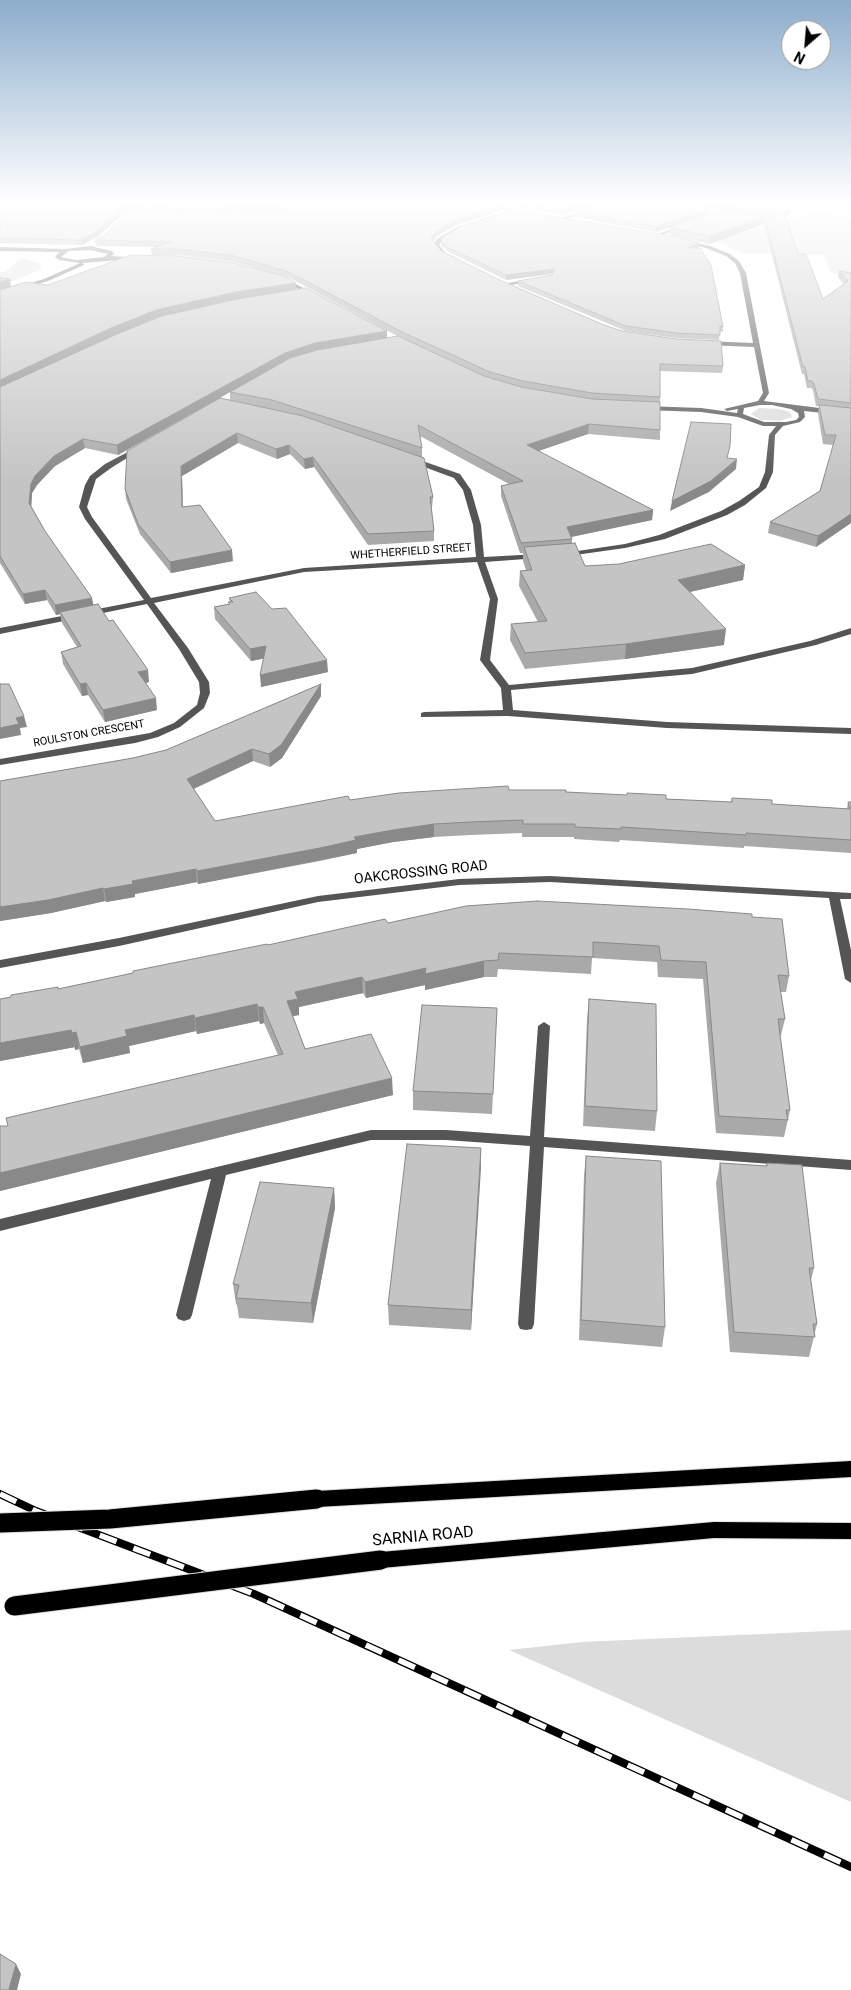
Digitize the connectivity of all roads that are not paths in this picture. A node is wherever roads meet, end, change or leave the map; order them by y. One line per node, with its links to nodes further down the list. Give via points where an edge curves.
1 (315, 296): 3 (street)
2 (748, 296): 5 (street)
3 (327, 303)
4 (702, 343): 5 (street)
5 (758, 345): 6 (street)
6 (766, 393): 7 (street); 8 (street)
7 (760, 403): 8 (street); 11 (street)
8 (784, 405): 10 (street)
9 (638, 407): 11 (street)
10 (793, 408): 12 (street); 14 (street, via 802,416)
11 (741, 412): 13 (street)
12 (851, 414): 14 (street)
13 (752, 421): 15 (street); 16 (street)
14 (798, 421): 15 (street)
15 (780, 424): 16 (street)
16 (772, 435): 20 (street, via 769,472 762,488 724,514 635,544)
17 (148, 443): 22 (street, via 94,478 83,507)
18 (406, 457): 21 (street, via 457,476 467,490 477,524)
19 (544, 556): 21 (street, WHETHERFIELD STREET)
20 (554, 556)
21 (480, 559): 22 (street, WHETHERFIELD STREET, via 304,570); 25 (street, via 494,600 485,660)
22 (147, 601): 23 (street, WHETHERFIELD STREET); 29 (street, ROULSTON CRESCENT, via 204,682 201,706 177,724 154,735)
23 (0, 631)
24 (851, 631): 25 (street, via 692,671)
25 (506, 688): 26 (street)
26 (508, 713): 27 (street); 28 (street, via 667,725)
27 (424, 715)
28 (851, 731)
29 (0, 762)
30 (834, 896): 31 (street, OAKCROSSING ROAD); 32 (street, OAKCROSSING ROAD, via 550,879 459,882 318,898 119,942); 33 (street)
31 (851, 896)
32 (0, 964)
33 (851, 979)
34 (544, 1026): 35 (street)
35 (536, 1141): 36 (street); 37 (street, via 446,1134 371,1135); 40 (street)
36 (851, 1165)
37 (220, 1171): 38 (street); 39 (street)
38 (0, 1225)
39 (184, 1315)
40 (526, 1324)
41 (851, 1468): 42 (main road, bridge, via 317,1499 110,1519)
42 (0, 1523)
43 (851, 1531): 44 (main road, SARNIA ROAD, bridge, via 714,1530 381,1560)
44 (7, 1606)

